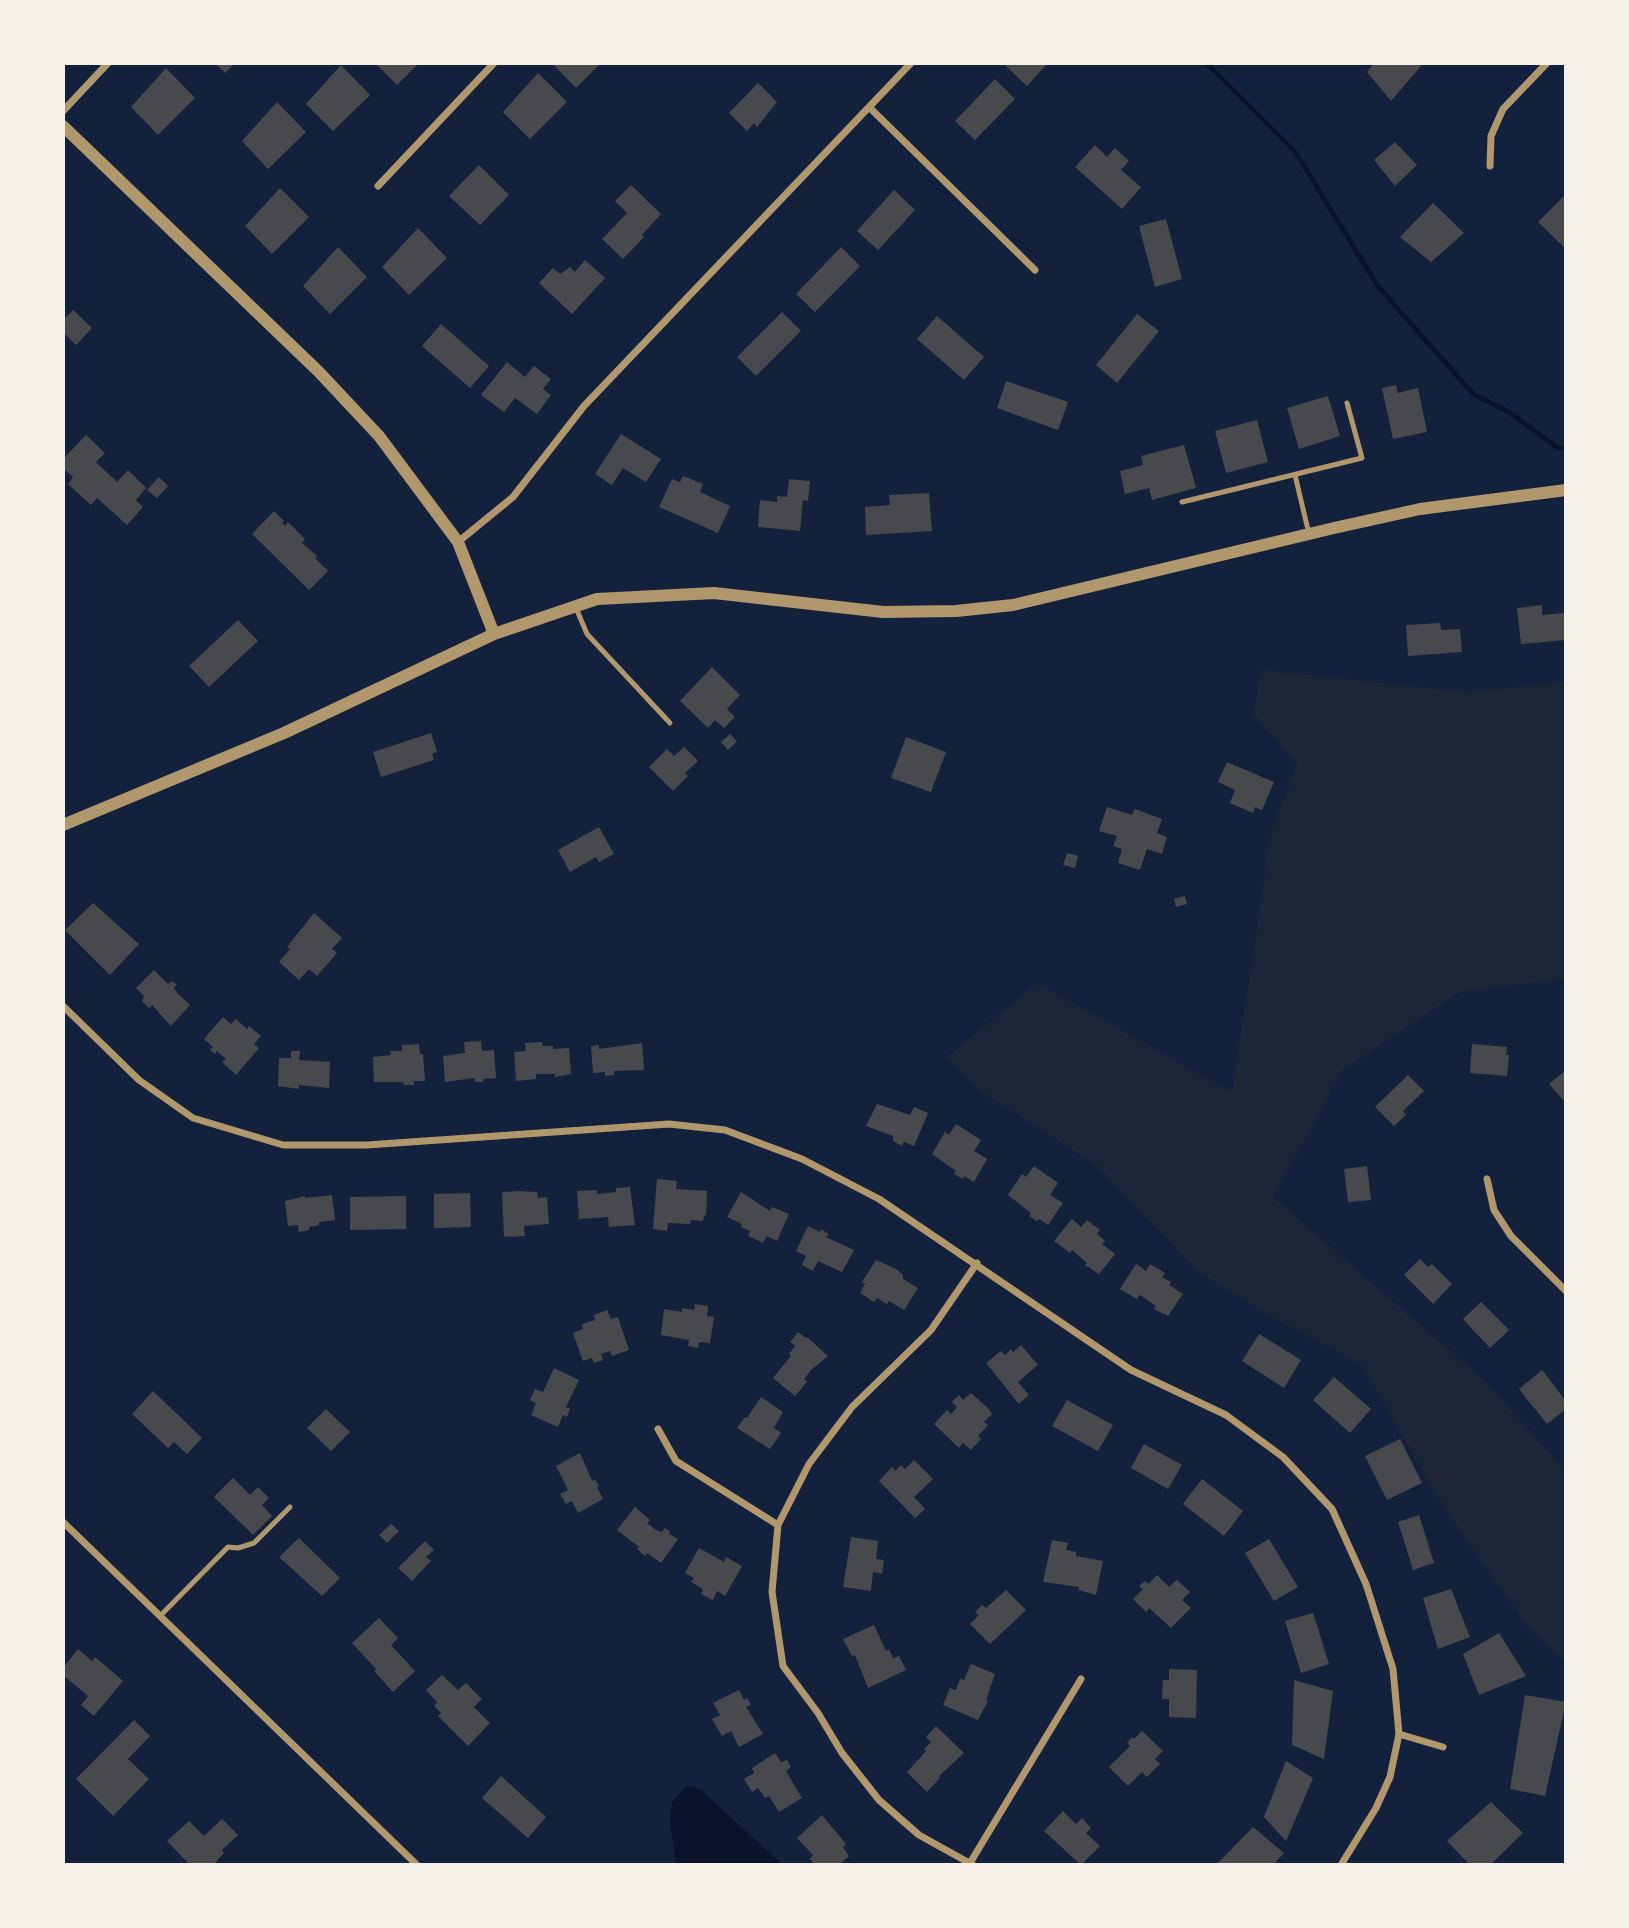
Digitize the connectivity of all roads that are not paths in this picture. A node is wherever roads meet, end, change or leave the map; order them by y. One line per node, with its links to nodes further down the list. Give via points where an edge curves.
1 (108, 63): 6 (street)
2 (495, 63): 9 (street)
3 (911, 63): 5 (street)
4 (1547, 63): 8 (street, via 1503,109 1491,136)
5 (869, 107): 10 (street); 16 (street, via 584,406 513,497)
6 (63, 111)
7 (63, 126): 16 (street, via 319,372 379,436)
8 (1490, 166)
9 (377, 186)
10 (1035, 270)
11 (1347, 403): 12 (lane, via 1362,458)
12 (1295, 475): 14 (lane); 15 (lane)
13 (1566, 490): 15 (street, via 1420,509)
14 (1182, 502)
15 (1309, 534): 17 (street, via 1013,605 956,611 883,612 714,593 597,599)
16 (458, 542): 18 (street)
17 (575, 605): 18 (street); 19 (lane, via 587,634)
18 (494, 634): 20 (street, via 284,733)
19 (670, 723)
20 (63, 825)
21 (63, 1006): 23 (street, via 139,1080 193,1118 282,1145 367,1145 669,1124 725,1130 802,1159 879,1199)
22 (1487, 1179): 24 (street, via 1494,1210 1511,1236)
23 (977, 1263): 28 (street, via 932,1330 852,1407 809,1464); 31 (street, via 1131,1370 1226,1415 1283,1457 1332,1509 1366,1584 1393,1669)
24 (1566, 1291)
25 (658, 1429): 28 (street, via 676,1461)
26 (290, 1507): 29 (lane, via 254,1543 228,1547)
27 (63, 1522): 29 (street)
28 (778, 1525): 33 (street, via 772,1592 783,1666 879,1800 919,1835)
29 (161, 1615): 34 (street)
30 (1081, 1679): 33 (street)
31 (1399, 1734): 32 (street); 35 (street, via 1390,1777)
32 (1443, 1747)
33 (972, 1864)
34 (417, 1865)
35 (1341, 1865)

